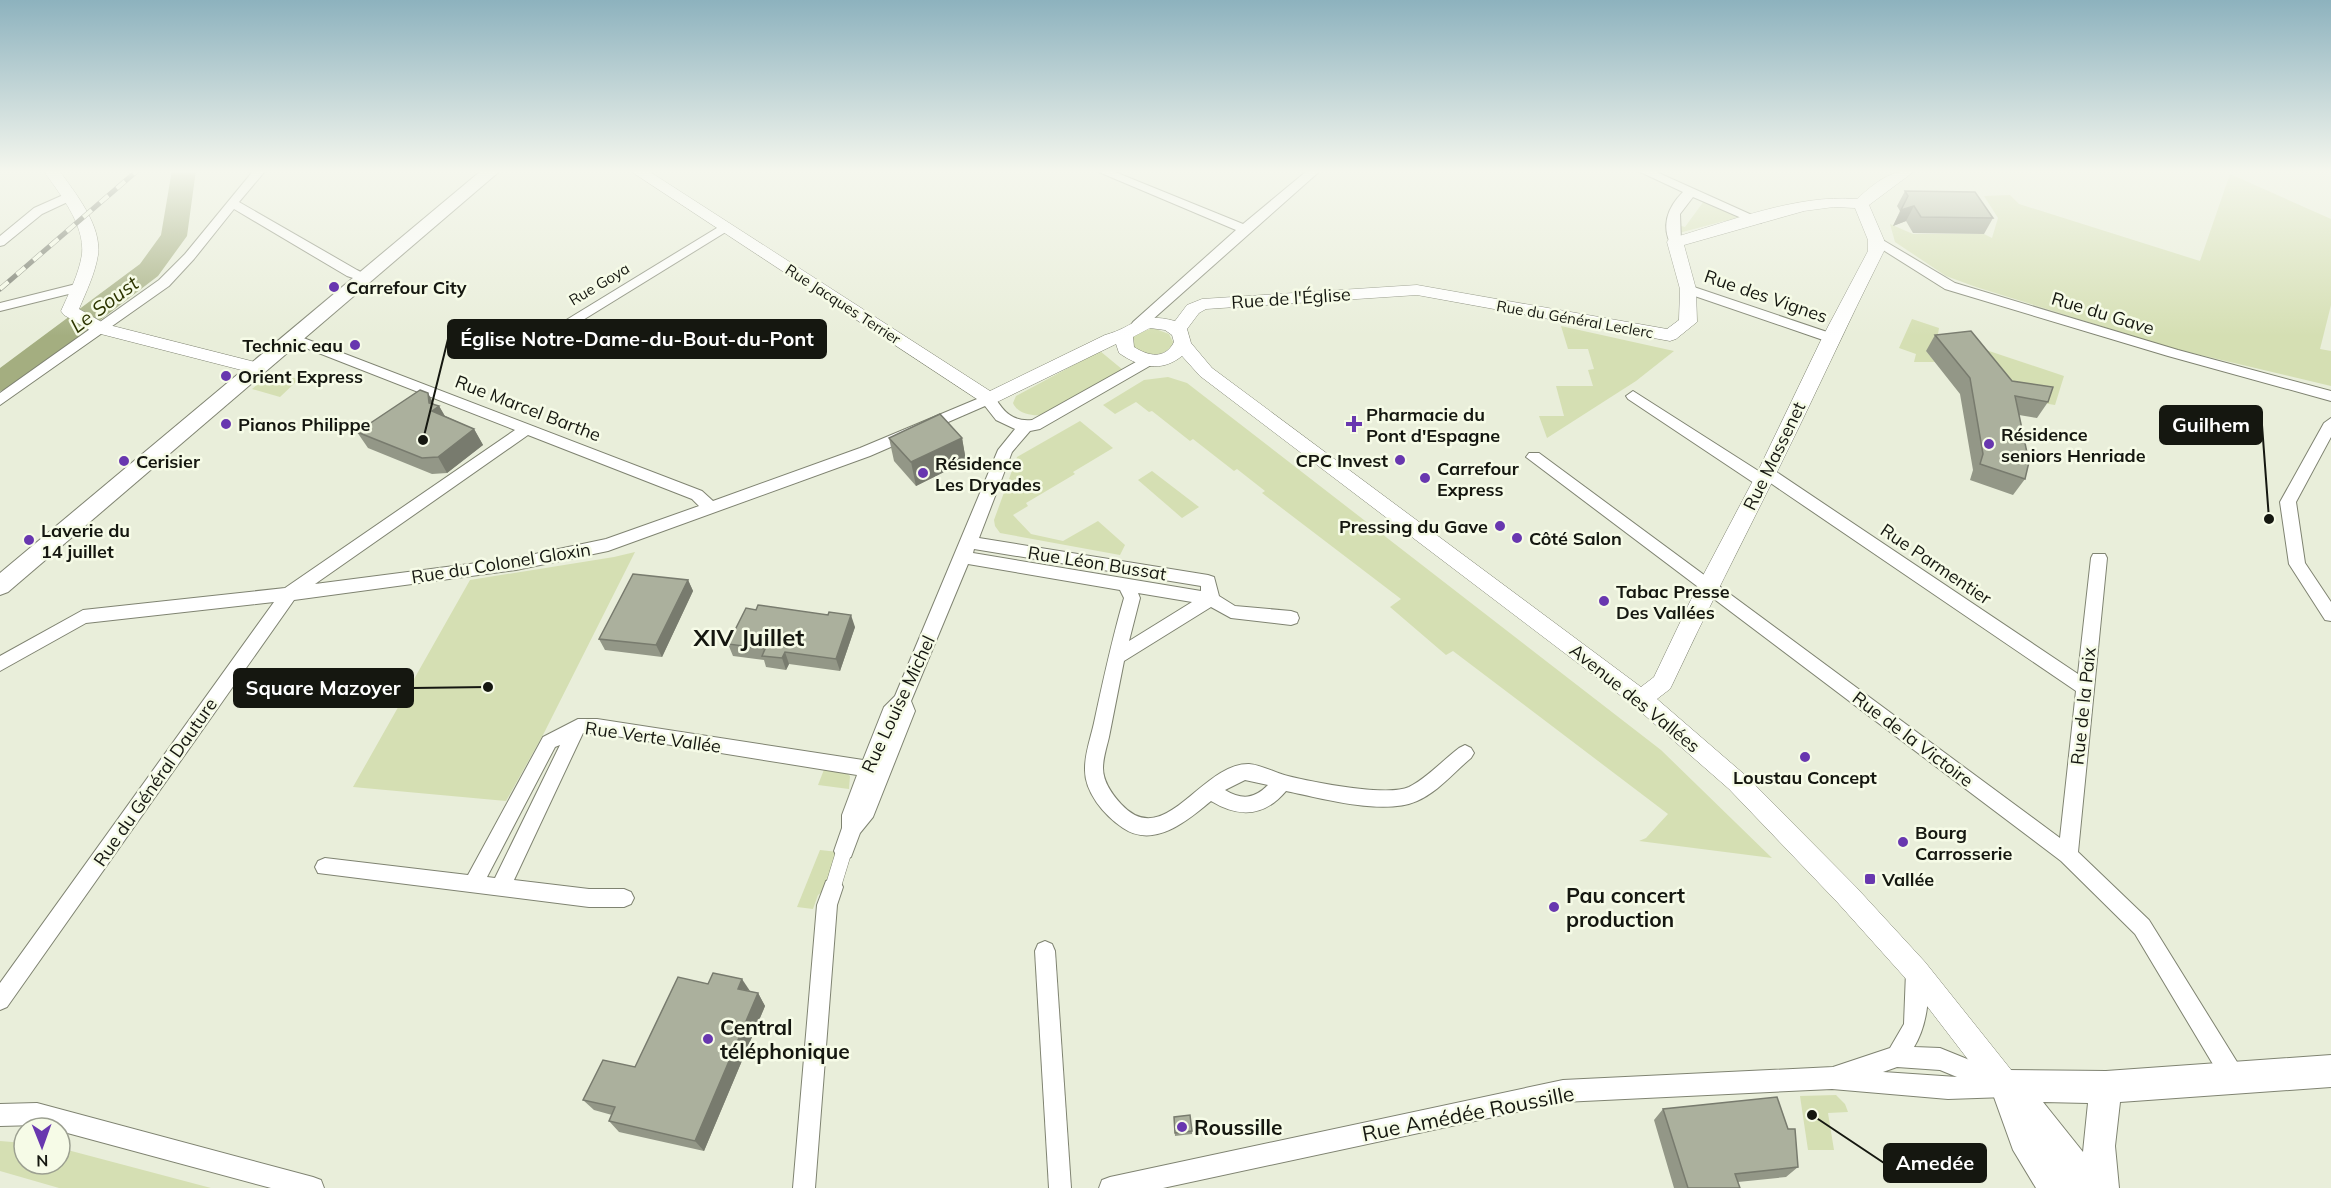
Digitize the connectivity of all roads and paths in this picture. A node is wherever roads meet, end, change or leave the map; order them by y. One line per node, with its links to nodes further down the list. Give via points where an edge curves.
1 (20, 225): 14 (street)
2 (84, 225): 17 (street, via 91,251)
3 (213, 225): 21 (street, via 164,283)
4 (272, 225): 16 (street)
5 (427, 225): 16 (main road)
6 (1236, 225): 12 (street)
7 (1249, 225): 12 (street, Rue du Colonel Gloxin)
8 (1672, 225): 15 (street)
9 (1737, 225): 15 (street)
10 (1870, 225): 13 (street)
11 (725, 227): 23 (street, Rue Goya); 31 (street, Rue Jacques Terrier)
12 (1245, 229): 22 (street, Rue du Colonel Gloxin)
13 (1876, 240): 25 (street, Rue Massenet, via 1876,251); 30 (street, Rue du Gave, via 1950,286)
14 (0, 242)
15 (1675, 242): 18 (street, Rue du Général Leclerc)
16 (365, 278): 24 (main road)
17 (80, 288): 20 (street); 21 (street, via 70,311)
18 (1688, 289): 19 (street, Rue du Général Leclerc, via 1688,322 1670,335); 25 (street, Rue des Vignes)
19 (1417, 290): 26 (street, Rue de l'Église, via 1202,304 1193,309)
20 (0, 307)
21 (96, 326): 28 (street); 32 (street)
22 (1131, 330): 26 (street, Avenue des Vallées, via 1159,322); 27 (street, via 1125,349); 31 (street, Rue du Colonel Gloxin)
23 (552, 333)
24 (292, 338): 28 (main road); 35 (street, Rue Marcel Barthe)
25 (1831, 338): 37 (street, Rue Massenet)
26 (1177, 345): 27 (street); 51 (street, Avenue des Vallées, via 1206,372)
27 (1148, 361): 34 (street, via 1035,425)
28 (257, 368): 43 (main road)
29 (1633, 396): 37 (street, Rue Parmentier)
30 (2331, 396)
31 (989, 399): 34 (street, via 994,411); 38 (street, Rue du Colonel Gloxin, via 865,452)
32 (0, 400)
33 (2331, 423): 46 (street, via 2288,502 2297,564)
34 (1017, 426): 39 (street, Rue Louise Michel)
35 (526, 429): 38 (street, Rue Marcel Barthe, via 697,495); 44 (street, Rue du Général Dauture)
36 (1534, 457): 42 (street, Rue de la Victoire)
37 (1764, 477): 42 (street, Rue Massenet); 50 (street, Rue Parmentier)
38 (711, 508): 44 (street, Rue du Colonel Gloxin, via 597,548 516,564)
39 (966, 550): 41 (street, Rue Léon Bussat); 45 (street, Rue Léon Bussat, via 1208,581); 54 (street, Rue Louise Michel, via 902,701 906,711)
40 (2099, 558): 50 (street, Rue de la Paix)
41 (1125, 585): 45 (street); 48 (street, Rue Léon Bussat, via 1132,598)
42 (1708, 585): 51 (street, Rue Massenet, via 1662,683); 58 (street, Rue de la Victoire)
43 (0, 586)
44 (290, 594): 49 (street, Rue du Colonel Gloxin, via 83,617); 66 (street, Rue du Général Dauture)
45 (1211, 599): 47 (street, Rue Léon Bussat, via 1231,612); 48 (street)
46 (2331, 615)
47 (1292, 618)
48 (1116, 657): 56 (street, Rue Léon Bussat, via 1095,768 1101,797 1124,820 1143,827 1179,817)
49 (0, 664)
50 (2084, 687): 58 (street, Rue de la Paix)
51 (1641, 699): 65 (street, Avenue des Vallées, via 1737,782)
52 (578, 726): 54 (street, Rue Verte Vallée); 60 (street, Rue Verte Vallée, via 549,742); 61 (street)
53 (1465, 753): 55 (street, Rue Léon Bussat, via 1411,795 1390,800)
54 (874, 770): 57 (street, Rue Louise Michel, via 864,817 852,828)
55 (1282, 782): 56 (street, Rue Léon Bussat, via 1245,772 1229,775); 56 (street, via 1270,798 1259,804 1242,806 1227,802)
56 (1211, 791)
57 (844, 850): 62 (street)
58 (2068, 855): 70 (street, Rue de la Victoire, via 2142,927)
59 (325, 867): 60 (street)
60 (474, 883): 61 (street)
61 (501, 887): 63 (street, via 589,898)
62 (833, 887): 75 (street, via 827,905)
63 (624, 898)
64 (1046, 951): 76 (street)
65 (1916, 971): 67 (street, via 1914,1027); 71 (street, Avenue des Vallées)
66 (0, 1000)
67 (1897, 1056): 69 (street, Rue Amédée Roussille); 71 (street, Rue Amédée Roussille, via 1940,1059)
68 (2331, 1071): 70 (main road)
69 (1832, 1078): 71 (street, Rue Amédée Roussille, via 1948,1088); 77 (street, Rue Amédée Roussille, via 1563,1091)
70 (2234, 1078): 72 (main road)
71 (2006, 1086): 72 (main road); 78 (main road, Avenue des Vallées, via 2024,1138); 79 (main road, Avenue des Vallées, via 2048,1132)
72 (2106, 1087): 80 (main road, via 2099,1146)
73 (0, 1115): 74 (street, via 37,1114)
74 (313, 1188)
75 (804, 1188)
76 (1060, 1188)
77 (1110, 1188)
78 (2055, 1188)
79 (2089, 1188)
80 (2102, 1188)

